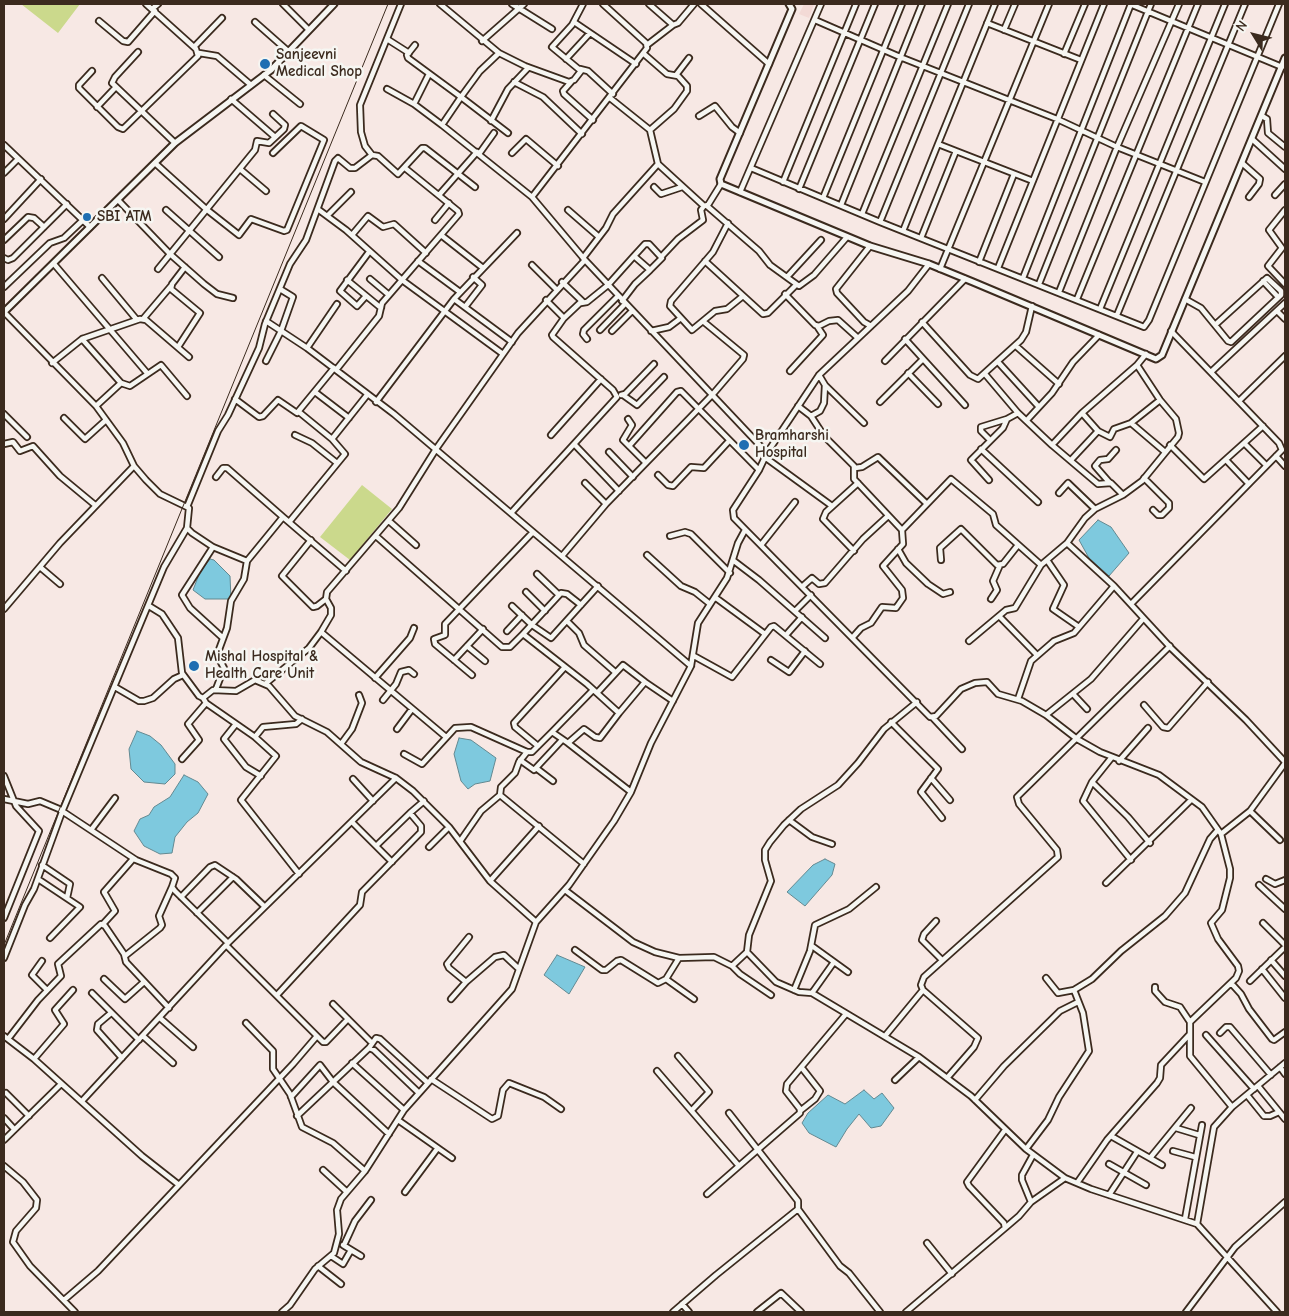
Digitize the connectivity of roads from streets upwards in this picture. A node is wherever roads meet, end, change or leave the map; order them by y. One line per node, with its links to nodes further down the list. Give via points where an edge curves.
1 (146, 4): 34 (street)
2 (158, 4): 34 (street)
3 (283, 4): 46 (street)
4 (334, 4): 46 (street)
5 (401, 4): 52 (street)
6 (440, 4): 54 (street)
7 (512, 4): 35 (street)
8 (524, 4): 35 (street)
9 (583, 4): 41 (street)
10 (603, 4): 58 (street)
11 (649, 4): 44 (street)
12 (694, 4): 44 (street)
13 (701, 4): 75 (street)
14 (789, 4): 75 (street, via 792,9)
15 (821, 4): 38 (street)
16 (856, 4): 50 (street)
17 (875, 4): 53 (street)
18 (902, 4): 60 (street)
19 (922, 4): 69 (street)
20 (948, 4): 76 (street)
21 (969, 4): 81 (street)
22 (995, 4): 43 (street)
23 (1015, 4): 48 (street)
24 (1049, 4): 55 (street)
25 (1085, 4): 67 (street)
26 (1104, 4): 73 (street)
27 (1130, 4): 36 (street); 107 (street)
28 (1151, 4): 36 (street)
29 (1179, 4): 42 (street)
30 (1198, 4): 45 (street)
31 (1225, 4): 51 (street)
32 (1245, 4): 56 (street)
33 (1279, 4): 68 (street)
34 (153, 8): 39 (street, via 128,42); 59 (street)
35 (518, 8): 47 (street); 54 (street)
36 (1148, 11): 42 (street); 113 (street)
37 (222, 18): 59 (street)
38 (815, 20): 50 (street); 134 (street)
39 (99, 21)
40 (255, 22): 62 (street)
41 (574, 22): 49 (street); 72 (street, via 552,47)
42 (1171, 22): 45 (street); 118 (street)
43 (987, 23): 48 (street); 87 (street)
44 (673, 25): 58 (street)
45 (1187, 28): 51 (street); 125 (street)
46 (308, 29): 62 (street)
47 (552, 29)
48 (1004, 30): 55 (street)
49 (590, 33): 72 (street); 74 (street)
50 (844, 33): 53 (street); 143 (street)
51 (1211, 37): 56 (street); 131 (street)
52 (387, 38): 63 (street); 124 (street, via 359,110 362,136)
53 (861, 40): 60 (street); 150 (street)
54 (482, 41): 65 (street)
55 (1034, 41): 67 (street); 94 (street)
56 (1228, 44): 68 (street); 137 (street)
57 (415, 45): 63 (street)
58 (648, 45): 66 (street)
59 (194, 47): 64 (street)
60 (884, 50): 69 (street); 158 (street)
61 (138, 52): 89 (street, via 115,77 112,83)
62 (289, 52): 83 (street)
63 (409, 52): 82 (street, via 408,58)
64 (199, 53): 88 (street, via 217,56); 98 (street)
65 (499, 53): 78 (street); 92 (street)
66 (644, 54): 74 (street); 84 (street, via 666,74)
67 (1064, 54): 73 (street)
68 (1258, 56): 77 (street); 144 (street)
69 (900, 57): 76 (street); 162 (street)
70 (689, 58): 84 (street)
71 (1285, 58): 77 (street)
72 (566, 60): 79 (street)
73 (1081, 60): 102 (street)
74 (636, 64): 91 (street)
75 (769, 64): 110 (street)
76 (923, 66): 81 (street); 169 (street)
77 (1282, 67): 101 (street)
78 (528, 68): 85 (street); 86 (street)
79 (580, 69): 86 (street); 91 (street, via 588,71)
80 (92, 71): 97 (street, via 78,87)
81 (941, 73): 87 (street); 174 (street)
82 (429, 74): 92 (street); 96 (street)
83 (264, 75): 88 (street); 95 (street)
84 (676, 75): 106 (street, via 688,86 687,91 674,109)
85 (514, 82): 104 (street, via 499,102); 111 (street, via 543,98)
86 (571, 82): 103 (street, via 563,93)
87 (963, 83): 94 (street); 116 (street)
88 (251, 85): 93 (street)
89 (115, 88): 97 (street); 98 (street)
90 (387, 89): 96 (street)
91 (611, 96): 103 (street); 106 (street)
92 (460, 97): 104 (street); 105 (street)
93 (231, 100): 112 (street); 115 (street)
94 (1010, 102): 102 (street); 128 (street)
95 (300, 104)
96 (414, 104): 105 (street)
97 (97, 107): 98 (street, via 120,129)
98 (142, 112): 115 (street)
99 (273, 114): 112 (street, via 285,127)
100 (699, 116): 110 (street, via 716,106)
101 (1262, 116): 114 (street); 119 (street, via 1267,119 1268,133)
102 (1057, 119): 107 (street); 142 (street)
103 (593, 120): 111 (street)
104 (491, 121): 109 (street)
105 (442, 125): 122 (street)
106 (650, 130): 130 (street)
107 (1080, 131): 113 (street); 214 (street)
108 (494, 133): 122 (street)
109 (508, 133)
110 (740, 133): 145 (street)
111 (582, 134): 132 (street)
112 (275, 137): 135 (street, via 269,143 257,141 255,150)
113 (1096, 138): 118 (street); 219 (street)
114 (1252, 140): 129 (street); 136 (street)
115 (175, 143): 127 (street)
116 (938, 144): 120 (street); 179 (street)
117 (4, 145): 126 (street)
118 (1117, 147): 125 (street); 228 (street)
119 (1285, 147)
120 (956, 151): 128 (street); 185 (street)
121 (273, 153): 164 (street, via 301,126 324,140 287,230 253,219 239,235)
122 (478, 153): 139 (street); 156 (street)
123 (512, 153): 132 (street, via 526,139)
124 (372, 155): 133 (street, via 378,156 396,173); 166 (street, via 352,169 336,158)
125 (1136, 155): 131 (street); 236 (street)
126 (18, 158): 138 (street); 141 (street)
127 (155, 162): 159 (street); 164 (street)
128 (985, 162): 140 (street); 189 (street)
129 (1242, 163): 157 (street, via 1260,179); 237 (street)
130 (658, 164): 149 (street); 183 (street, via 613,214)
131 (1159, 164): 137 (street); 246 (street)
132 (558, 166): 156 (street)
133 (405, 168): 139 (street, via 424,148); 154 (street)
134 (751, 168): 143 (street); 153 (street)
135 (240, 169): 151 (street); 164 (street)
136 (1285, 169)
137 (1176, 170): 144 (street); 251 (street)
138 (4, 173)
139 (458, 174): 147 (street); 154 (street)
140 (1014, 174): 142 (street); 200 (street)
141 (41, 179): 161 (street); 171 (street)
142 (1033, 181): 206 (street)
143 (783, 182): 150 (street)
144 (1205, 182): 251 (street, via 1147,324 1141,327)
145 (721, 184): 153 (street); 163 (street)
146 (1285, 184): 155 (street)
147 (475, 186)
148 (654, 187): 149 (street, via 660,194)
149 (682, 187): 163 (street)
150 (800, 189): 158 (street)
151 (266, 190)
152 (351, 192): 170 (street)
153 (740, 192): 184 (street)
154 (439, 195): 160 (street)
155 (1275, 195)
156 (532, 197): 197 (street)
157 (1249, 197)
158 (823, 198): 162 (street)
159 (118, 200): 177 (street); 192 (street)
160 (449, 203): 173 (street); 182 (street, via 459,214)
161 (66, 204): 172 (street); 176 (street)
162 (841, 204): 169 (street)
163 (705, 206): 175 (street); 194 (street, via 701,210 703,220)
164 (206, 209): 178 (street)
165 (166, 210): 178 (street)
166 (318, 210): 170 (street); 225 (street)
167 (568, 210): 183 (street)
168 (1285, 210): 220 (street, via 1270,230 1282,248 1268,266)
169 (862, 214): 174 (street)
170 (327, 216): 181 (street)
171 (4, 219)
172 (83, 220): 177 (street); 224 (street, via 64,238 50,243)
173 (435, 220)
174 (880, 222): 179 (street)
175 (728, 223): 199 (street); 211 (street, via 770,265)
176 (44, 226): 186 (street, via 28,217); 196 (street, via 13,258)
177 (90, 227): 201 (street)
178 (188, 231): 192 (street); 195 (street)
179 (903, 231): 185 (street)
180 (517, 233): 205 (street)
181 (352, 235): 190 (street); 191 (street, via 368,216 384,228 394,224)
182 (441, 235): 191 (street); 205 (street)
183 (599, 237): 197 (street)
184 (847, 237): 188 (street); 222 (street, via 812,278 801,286)
185 (921, 238): 189 (street)
186 (4, 240)
187 (821, 240): 211 (street)
188 (870, 246): 202 (street); 261 (street, via 836,291)
189 (948, 249): 200 (street); 208 (street)
190 (369, 252): 216 (street); 217 (street)
191 (426, 253): 198 (street)
192 (170, 254): 204 (street); 207 (street)
193 (634, 256): 194 (street, via 647,244); 209 (street); 221 (street)
194 (662, 256): 209 (street, via 662,260)
195 (219, 257)
196 (4, 258)
197 (584, 259): 218 (street); 221 (street)
198 (418, 261): 217 (street); 227 (street)
199 (705, 261): 233 (street); 253 (street, via 670,304)
200 (979, 262): 206 (street)
201 (54, 264): 250 (street); 262 (street)
202 (929, 264): 208 (street); 261 (street, via 908,291)
203 (532, 265): 226 (street)
204 (186, 267): 223 (street); 234 (street, via 217,294)
205 (483, 268): 210 (street)
206 (998, 268): 214 (street)
207 (158, 269)
208 (940, 269): 213 (street)
209 (650, 270): 239 (street, via 635,284)
210 (473, 277): 227 (street); 244 (street, via 482,285)
211 (787, 277): 222 (street)
212 (102, 278): 254 (street)
213 (965, 278): 243 (street); 258 (street)
214 (1023, 278): 219 (street)
215 (370, 279): 230 (street)
216 (347, 280): 231 (street); 231 (street, via 341,288 342,295 358,306)
217 (402, 280): 230 (street); 247 (street)
218 (562, 282): 226 (street); 240 (street, via 581,299)
219 (1039, 284): 228 (street)
220 (1285, 284)
221 (608, 285): 232 (street); 240 (street)
222 (796, 285): 229 (street)
223 (171, 286): 254 (street); 275 (street, via 200,313)
224 (4, 287)
225 (280, 290): 256 (street); 264 (street, via 293,298)
226 (556, 290): 238 (street)
227 (460, 292): 235 (street)
228 (1059, 292): 236 (street)
229 (785, 294): 233 (street, via 768,313 763,314); 260 (street)
230 (389, 295): 245 (street)
231 (366, 296): 245 (street)
232 (618, 296): 239 (street); 271 (street, via 584,330)
233 (744, 296): 257 (street, via 727,309 715,311)
234 (233, 298)
235 (454, 299): 244 (street); 247 (street)
236 (1078, 299): 246 (street)
237 (1185, 299): 259 (street, via 1201,308); 267 (street)
238 (546, 300): 252 (street); 273 (street)
239 (624, 302): 248 (street); 263 (street)
240 (581, 303): 252 (street)
241 (1285, 303): 249 (street)
242 (337, 304): 276 (street)
243 (1032, 306): 268 (street); 274 (street, via 1026,332)
244 (465, 307): 273 (street)
245 (381, 308): 288 (street, via 379,316)
246 (1100, 308): 251 (street)
247 (445, 311): 277 (street); 309 (street)
248 (632, 311): 265 (street); 266 (street)
249 (1277, 311): 255 (street); 290 (street)
250 (4, 312): 284 (street)
251 (1117, 315)
252 (564, 318): 296 (street, via 553,337)
253 (681, 318): 257 (street, via 692,330); 266 (street, via 669,327)
254 (140, 319): 262 (street); 275 (street)
255 (1285, 319)
256 (266, 321): 264 (street); 306 (street, via 259,348)
257 (704, 322): 302 (street, via 744,357)
258 (922, 322): 272 (street); 293 (street, via 970,376 978,379)
259 (1215, 325): 259 (street, via 1228,341 1235,341 1281,291 1267,278)
260 (817, 326): 269 (street, via 838,320); 289 (street, via 823,335)
261 (871, 326): 269 (street)
262 (109, 328): 270 (street); 291 (street)
263 (600, 330)
264 (281, 331): 276 (street); 282 (street)
265 (612, 331)
266 (651, 331): 302 (street)
267 (1172, 331): 278 (street, via 1160,358); 290 (street)
268 (1099, 334): 278 (street); 298 (street)
269 (858, 338): 294 (street)
270 (82, 339): 284 (street); 297 (street)
271 (587, 339)
272 (905, 339): 281 (street); 283 (street)
273 (512, 342): 277 (street)
274 (1016, 346): 285 (street); 298 (street)
275 (178, 347): 280 (street)
276 (307, 348): 288 (street)
277 (502, 354): 344 (street)
278 (1146, 354): 287 (street)
279 (1285, 356): 308 (street)
280 (190, 357)
281 (922, 359): 292 (street); 312 (street)
282 (266, 361)
283 (884, 361)
284 (52, 362): 313 (street)
285 (998, 362): 293 (street); 315 (street)
286 (654, 364): 304 (street)
287 (1137, 365): 307 (street); 319 (street)
288 (335, 369): 300 (street); 303 (street)
289 (790, 372)
290 (1212, 372): 308 (street)
291 (147, 373): 297 (street, via 130,386); 305 (street, via 163,365)
292 (908, 373): 310 (street); 311 (street)
293 (985, 374): 318 (street)
294 (819, 375): 299 (street); 314 (street)
295 (664, 377): 304 (street, via 637,405)
296 (600, 379): 301 (street); 333 (street)
297 (122, 383): 313 (street)
298 (1059, 384): 315 (street)
299 (824, 385): 321 (street, via 822,408); 328 (street)
300 (314, 392): 317 (street); 323 (street)
301 (617, 394): 304 (street); 340 (street)
302 (713, 394): 316 (street); 349 (street)
303 (367, 395): 309 (street); 323 (street)
304 (623, 395)
305 (187, 396)
306 (235, 399): 317 (street, via 259,417 278,400 294,413); 378 (street, via 218,431)
307 (1160, 400): 329 (street); 342 (street, via 1178,423 1179,433)
308 (1239, 401): 330 (street)
309 (376, 402): 344 (street)
310 (880, 402)
311 (938, 404)
312 (965, 404)
313 (96, 406): 326 (street)
314 (798, 406): 321 (street); 349 (street)
315 (1039, 407): 327 (street)
316 (698, 408): 337 (street); 343 (street, via 681,391 676,392); 354 (street)
317 (299, 412): 335 (street)
318 (1018, 413): 325 (street); 327 (street)
319 (1082, 413): 331 (street); 341 (street)
320 (4, 414): 334 (street)
321 (811, 416): 358 (street, via 824,436)
322 (64, 418): 326 (street, via 85,439)
323 (349, 418): 335 (street)
324 (628, 418): 343 (street, via 632,425 623,438)
325 (1007, 419): 336 (street, via 1003,428); 336 (street, via 981,427)
326 (106, 420): 356 (street, via 123,443)
327 (1026, 420): 341 (street)
328 (864, 423)
329 (1131, 423): 331 (street, via 1114,429 1110,436); 348 (street)
330 (1263, 426): 338 (street); 350 (street, via 1281,445 1282,450)
331 (1098, 431): 351 (street)
332 (295, 435): 353 (street, via 312,443)
333 (551, 435)
334 (28, 437)
335 (332, 439): 353 (street, via 345,452)
336 (990, 440): 345 (street)
337 (729, 441): 359 (street); 360 (street, via 704,468 691,468 673,486 668,486)
338 (1244, 443): 352 (street); 355 (street)
339 (4, 444): 376 (street, via 12,442 22,451 33,446 60,476)
340 (575, 445): 369 (street); 381 (street)
341 (1052, 445): 351 (street)
342 (1170, 445): 348 (street); 352 (street, via 1204,479)
343 (629, 446): 354 (street)
344 (436, 449): 381 (street); 385 (street)
345 (981, 449): 364 (street, via 971,463); 373 (street)
346 (1116, 450): 365 (street, via 1095,466)
347 (610, 452): 362 (street)
348 (1165, 452): 363 (street)
349 (767, 455): 359 (street); 377 (street)
350 (1276, 456): 355 (street); 357 (street)
351 (1071, 460): 365 (street, via 1098,484)
352 (1226, 460): 368 (street)
353 (337, 463): 384 (street)
354 (646, 463): 362 (street)
355 (1266, 465): 368 (street)
356 (134, 466): 376 (street); 378 (street, via 160,494)
357 (1285, 466)
358 (855, 468): 367 (street, via 853,477); 374 (street, via 878,457)
359 (759, 470): 387 (street, via 733,510 734,518)
360 (658, 475)
361 (216, 477): 383 (street, via 223,468 227,468)
362 (632, 477): 369 (street)
363 (1144, 478): 371 (street); 380 (street, via 1169,503 1169,508 1162,515)
364 (989, 480)
365 (1108, 482): 371 (street)
366 (585, 483): 375 (street)
367 (858, 483): 377 (street); 382 (street)
368 (1248, 483): 424 (street)
369 (619, 491): 375 (street)
370 (1059, 493): 379 (street, via 1068,483)
371 (1123, 495): 379 (street)
372 (795, 502): 395 (street)
373 (1038, 502)
374 (926, 503): 388 (street); 396 (street, via 948,480 954,480 993,514 996,526)
375 (606, 504): 401 (street)
376 (95, 505): 408 (street)
377 (832, 506): 399 (street, via 823,519)
378 (187, 507): 386 (street, via 190,512)
379 (1095, 508): 393 (street)
380 (1153, 510)
381 (511, 513): 389 (street)
382 (888, 516): 388 (street); 399 (street)
383 (283, 517): 384 (street); 404 (street)
384 (290, 521): 392 (street)
385 (389, 521): 390 (street); 394 (street)
386 (188, 528): 397 (street); 426 (street, via 166,562)
387 (745, 530): 395 (street); 405 (street)
388 (902, 530): 398 (street, via 903,544)
389 (533, 532): 401 (street); 429 (street)
390 (376, 536): 409 (street); 429 (street)
391 (670, 536): 410 (street, via 685,532 691,534)
392 (312, 540): 409 (street); 421 (street, via 282,576 313,606)
393 (1067, 542): 403 (street); 415 (street)
394 (416, 545)
395 (761, 545): 414 (street)
396 (1018, 545): 406 (street); 407 (street)
397 (212, 547): 404 (street); 447 (street, via 182,595 190,608)
398 (898, 549): 417 (street, via 906,563 928,584 943,594); 446 (street, via 883,566 902,590 903,598 896,608 882,607 871,623 863,626)
399 (854, 551): 414 (street, via 825,584 812,578)
400 (647, 555): 423 (street, via 680,586 695,592)
401 (562, 556): 413 (street)
402 (941, 560): 406 (street, via 940,548 961,529)
403 (1047, 560): 407 (street); 438 (street, via 1064,585 1053,609)
404 (247, 561): 447 (street, via 244,579 231,601)
405 (734, 561): 410 (street); 431 (street)
406 (1000, 565): 422 (street, via 993,581 997,590)
407 (1041, 565): 433 (street, via 1015,608)
408 (40, 567): 412 (street); 428 (street)
409 (346, 571): 421 (street, via 327,592)
410 (730, 573): 420 (street)
411 (537, 574): 418 (street)
412 (60, 584)
413 (598, 586): 425 (street); 459 (street)
414 (803, 586): 419 (street)
415 (1114, 586): 424 (street); 438 (street)
416 (526, 592): 430 (street)
417 (950, 592)
418 (559, 595): 425 (street, via 565,593); 430 (street)
419 (811, 595): 431 (street); 446 (street)
420 (716, 598): 423 (street); 444 (street)
421 (326, 599): 442 (street, via 331,615)
422 (991, 599)
423 (710, 604): 454 (street, via 697,626)
424 (1131, 604): 435 (street)
425 (581, 605): 436 (street)
426 (148, 606): 463 (street, via 162,614 178,638); 469 (street)
427 (512, 606): 432 (street)
428 (4, 609)
429 (460, 610): 440 (street); 455 (street, via 445,624 445,634 433,642)
430 (545, 611): 437 (street)
431 (795, 611): 434 (street)
432 (522, 615): 437 (street); 441 (street)
433 (999, 616): 449 (street); 453 (street)
434 (802, 617): 445 (street); 448 (street)
435 (1143, 619): 451 (street); 473 (street, via 1092,679)
436 (567, 621): 437 (street, via 551,638); 461 (street, via 580,633 584,645)
437 (532, 625): 443 (street)
438 (1079, 627): 453 (street)
439 (414, 628): 465 (street, via 410,638)
440 (483, 629): 443 (street, via 505,648); 450 (street)
441 (507, 631)
442 (321, 632): 465 (street); 468 (street, via 309,648)
443 (523, 634): 460 (street)
444 (765, 634): 445 (street, via 774,626); 454 (street, via 732,677)
445 (786, 635): 452 (street)
446 (853, 637): 479 (street)
447 (223, 638): 470 (street, via 217,658 223,671)
448 (825, 638)
449 (969, 641)
450 (467, 646): 455 (street); 457 (street)
451 (1170, 646): 467 (street); 495 (street)
452 (805, 652): 456 (street, via 789,672); 458 (street)
453 (1037, 655): 476 (street, via 1029,665)
454 (694, 656): 459 (street)
455 (454, 660): 464 (street)
456 (771, 660)
457 (485, 661)
458 (820, 664)
459 (691, 666): 478 (street)
460 (565, 667): 472 (street); 499 (street, via 514,723)
461 (615, 672): 466 (street, via 623,666); 472 (street)
462 (414, 674): 471 (street, via 409,670 401,672)
463 (183, 675): 469 (street, via 144,701); 475 (street)
464 (472, 675)
465 (375, 678): 471 (street)
466 (645, 682): 478 (street); 484 (street)
467 (1208, 682): 481 (street, via 1168,728 1163,727); 507 (street)
468 (265, 684): 470 (street, via 255,680 236,691); 487 (street)
469 (115, 687): 526 (street)
470 (216, 689): 475 (street)
471 (390, 691): 477 (street); 482 (street)
472 (595, 691): 484 (street); 492 (street)
473 (1073, 694): 483 (street); 485 (street)
474 (359, 695): 498 (street, via 362,703 352,729)
475 (203, 698): 480 (street)
476 (1018, 699): 485 (street); 486 (street, via 998,694 988,682 975,683 961,689)
477 (383, 700)
478 (673, 701): 516 (street, via 648,748)
479 (917, 702): 486 (street); 488 (street)
480 (206, 703): 489 (street); 504 (street, via 188,724 199,740)
481 (1144, 705)
482 (412, 709): 491 (street); 494 (street)
483 (1087, 709)
484 (619, 713): 497 (street, via 600,738 584,729)
485 (1046, 715): 495 (street)
486 (933, 718): 500 (street)
487 (302, 719): 493 (street, via 296,724 263,727); 498 (street, via 327,732)
488 (891, 722): 512 (street, via 936,766 937,772); 529 (street, via 838,785)
489 (236, 724): 493 (street); 510 (street, via 224,740 246,768)
490 (1148, 728): 506 (street)
491 (398, 729)
492 (552, 732): 496 (street); 499 (street)
493 (255, 737): 510 (street, via 276,756)
494 (446, 737): 501 (street, via 454,728 471,727); 502 (street, via 422,764)
495 (1077, 739): 503 (street); 577 (street, via 1017,797 1057,850 1058,857)
496 (562, 740): 497 (street); 508 (street)
497 (568, 743): 516 (street)
498 (341, 744): 511 (street, via 361,762)
499 (538, 746): 501 (street)
500 (962, 749)
501 (527, 752): 505 (street)
502 (404, 754)
503 (1112, 758): 506 (street); 515 (street)
504 (182, 759)
505 (520, 760): 508 (street, via 532,770); 517 (street, via 515,773 501,787)
506 (1119, 761): 521 (street, via 1159,775)
507 (1285, 763): 525 (street)
508 (536, 768): 514 (street)
509 (4, 776): 522 (street)
510 (261, 776): 546 (street, via 241,800)
511 (396, 778): 523 (street); 524 (street)
512 (931, 778): 520 (street); 528 (street, via 921,792)
513 (353, 779): 523 (street)
514 (553, 781)
515 (1092, 782): 537 (street); 542 (street, via 1084,805)
516 (630, 792): 544 (street)
517 (500, 795): 531 (street); 535 (street, via 481,811)
518 (116, 798): 533 (street)
519 (4, 799): 522 (street)
520 (950, 800)
521 (1191, 800): 534 (street, via 1202,807); 537 (street)
522 (14, 801): 526 (street, via 28,804 40,801); 562 (street, via 39,830)
523 (373, 801): 530 (street)
524 (424, 801): 527 (street); 532 (street)
525 (1250, 810): 534 (street); 536 (street)
526 (62, 812): 533 (street); 545 (street)
527 (410, 813): 539 (street); 543 (street, via 421,826 421,832)
528 (942, 818)
529 (789, 820): 538 (street, via 809,835); 573 (street, via 765,850 771,881 749,935)
530 (352, 822): 539 (street); 546 (street)
531 (539, 826): 544 (street); 551 (street)
532 (449, 827): 535 (street); 540 (street)
533 (90, 830): 541 (street)
534 (1219, 833): 592 (street, via 1230,878 1222,910 1211,923 1220,943 1238,966 1238,975); 598 (street, via 1210,839 1186,894 1092,979)
535 (461, 840): 551 (street)
536 (1280, 840)
537 (1150, 843): 542 (street)
538 (832, 844)
539 (376, 846): 543 (street)
540 (429, 847)
541 (133, 859): 554 (street, via 171,874 175,878); 566 (street, via 104,892 115,911)
542 (1131, 860): 552 (street)
543 (392, 862): 601 (street, via 362,892 360,905)
544 (584, 864): 556 (street)
545 (42, 865): 548 (street); 558 (street, via 70,884)
546 (299, 874): 559 (street)
547 (232, 877): 557 (street, via 213,865); 559 (street); 561 (street)
548 (38, 879): 558 (street); 575 (street)
549 (1266, 879): 550 (street, via 1275,884)
550 (1285, 880)
551 (490, 881): 564 (street)
552 (1106, 883)
553 (1258, 885): 560 (street)
554 (172, 887): 557 (street); 574 (street, via 159,916 160,928)
555 (876, 887): 570 (street, via 849,909 817,923)
556 (565, 890): 564 (street); 576 (street, via 633,942)
557 (181, 897): 561 (street)
558 (67, 898): 568 (street, via 80,909)
559 (264, 906): 569 (street)
560 (1285, 909)
561 (197, 912): 569 (street)
562 (4, 918)
563 (936, 921): 577 (street, via 922,940)
564 (536, 922): 582 (street)
565 (1263, 923): 571 (street)
566 (103, 924): 574 (street); 594 (street, via 58,964 61,976)
567 (470, 937): 591 (street, via 447,964)
568 (50, 938)
569 (227, 944): 601 (street); 608 (street)
570 (812, 946): 580 (street); 596 (street)
571 (1285, 946): 578 (street)
572 (575, 950): 588 (street, via 602,970 621,960 653,981 658,983)
573 (747, 952): 581 (street); 596 (street, via 776,982)
574 (125, 956): 590 (street, via 126,962)
575 (4, 958)
576 (679, 958): 581 (street, via 714,958); 588 (street)
577 (942, 960): 597 (street, via 924,977)
578 (1271, 960): 583 (street); 585 (street)
579 (42, 961): 594 (street, via 32,974)
580 (834, 962): 584 (street); 600 (street)
581 (732, 966): 602 (street)
582 (520, 969): 591 (street, via 501,955 491,959); 641 (street, via 512,989)
583 (1262, 969): 589 (street); 603 (street)
584 (848, 972)
585 (1285, 976)
586 (1046, 978): 598 (street, via 1058,993)
587 (104, 979): 590 (street, via 125,999)
588 (666, 979): 605 (street)
589 (1250, 981)
590 (144, 982): 608 (street)
591 (466, 982): 604 (street)
592 (1231, 983): 613 (street); 615 (street, via 1273,1040)
593 (1155, 987): 613 (street, via 1165,1002 1180,1007)
594 (48, 990): 621 (street)
595 (73, 990): 629 (street, via 55,1010 64,1024)
596 (794, 990): 600 (street)
597 (923, 990): 620 (street); 638 (street, via 978,1038)
598 (1074, 990): 606 (street)
599 (92, 993): 609 (street)
600 (812, 993): 610 (street)
601 (277, 994): 619 (street)
602 (771, 995)
603 (1285, 998)
604 (451, 999)
605 (694, 999)
606 (1078, 1002): 649 (street, via 1060,1011 1004,1066); 673 (street, via 1089,1051 1048,1120)
607 (333, 1004): 612 (street)
608 (169, 1008): 611 (street)
609 (111, 1013): 622 (street); 628 (street, via 96,1030)
610 (846, 1014): 620 (street); 633 (street)
611 (160, 1018): 622 (street); 624 (street)
612 (348, 1019): 619 (street, via 325,1043); 623 (street)
613 (1190, 1022): 617 (street)
614 (246, 1023): 639 (street, via 273,1051 273,1069)
615 (1285, 1032)
616 (1220, 1033): 637 (street, via 1230,1027)
617 (1190, 1035): 651 (street, via 1190,1056); 670 (street, via 1161,1065 1157,1083)
618 (1206, 1035): 644 (street)
619 (317, 1036): 639 (street)
620 (885, 1036): 627 (street)
621 (6, 1037): 629 (street)
622 (141, 1038): 628 (street); 630 (street)
623 (372, 1043): 625 (street); 641 (street, via 376,1038 380,1039)
624 (193, 1046)
625 (369, 1048): 631 (street); 646 (street)
626 (678, 1056): 655 (street, via 709,1092)
627 (919, 1057): 638 (street); 640 (street)
628 (122, 1058): 650 (street)
629 (34, 1059): 643 (street)
630 (173, 1063)
631 (352, 1063): 642 (street); 654 (street)
632 (1285, 1063): 634 (street)
633 (802, 1068): 656 (street, via 786,1087); 656 (street, via 820,1091)
634 (1280, 1068): 636 (street); 637 (street)
635 (656, 1071): 655 (street)
636 (1285, 1074)
637 (1271, 1075): 644 (street)
638 (947, 1078): 649 (street)
639 (279, 1079): 648 (street); 690 (street)
640 (895, 1080)
641 (430, 1081): 646 (street); 653 (street, via 492,1119 498,1116 503,1090 513,1083 544,1097)
642 (333, 1082): 648 (street, via 318,1066); 660 (street); 668 (street)
643 (61, 1084): 650 (street); 659 (street)
644 (1256, 1088): 647 (street); 657 (street)
645 (6, 1093): 659 (street)
646 (418, 1093): 654 (street)
647 (1247, 1095): 651 (street); 657 (street, via 1264,1116)
648 (291, 1096): 660 (street)
649 (975, 1100): 667 (street)
650 (82, 1101): 690 (street)
651 (1232, 1107): 701 (street, via 1214,1127)
652 (1190, 1108): 665 (street)
653 (560, 1109)
654 (404, 1110): 663 (street)
655 (692, 1110): 684 (street)
656 (800, 1111): 674 (street)
657 (1279, 1112): 662 (street)
658 (729, 1113): 674 (street)
659 (30, 1116): 666 (street)
660 (297, 1116): 686 (street, via 304,1129 329,1141)
661 (4, 1118): 666 (street)
662 (1285, 1119)
663 (398, 1120): 668 (street); 672 (street)
664 (1202, 1125): 669 (street)
665 (1176, 1128): 669 (street); 680 (street)
666 (14, 1129): 671 (street)
667 (1005, 1130): 673 (street); 702 (street, via 967,1182)
668 (389, 1134): 686 (street)
669 (1199, 1135): 678 (street)
670 (1111, 1136): 676 (street); 689 (street)
671 (4, 1140)
672 (437, 1149): 679 (street); 693 (street)
673 (1026, 1149): 677 (street)
674 (758, 1150): 684 (street); 699 (street, via 798,1201)
675 (1172, 1151): 678 (street)
676 (1137, 1152): 680 (street); 687 (street)
677 (1033, 1155): 688 (street); 697 (street, via 1022,1175 1023,1186)
678 (1195, 1156): 700 (street)
679 (452, 1158)
680 (1150, 1158): 682 (street)
681 (1108, 1164): 687 (street)
682 (1162, 1165)
683 (4, 1166): 713 (street, via 37,1200 36,1208 16,1231 13,1242 30,1266)
684 (740, 1166): 694 (street)
685 (323, 1170): 692 (street)
686 (365, 1171): 692 (street)
687 (1124, 1173): 691 (street); 695 (street)
688 (1065, 1178): 689 (street); 697 (street)
689 (1078, 1183): 695 (street)
690 (179, 1185): 713 (street, via 98,1271)
691 (1146, 1185)
692 (347, 1192): 703 (street, via 338,1205)
693 (405, 1192)
694 (707, 1194)
695 (1109, 1195): 700 (street)
696 (371, 1200): 705 (street, via 352,1225)
697 (1031, 1202): 702 (street)
698 (1285, 1202): 709 (street)
699 (798, 1209): 714 (street); 721 (street, via 840,1266)
700 (1185, 1219): 701 (street)
701 (1197, 1224): 709 (street)
702 (1005, 1228): 711 (street)
703 (338, 1242): 705 (street); 707 (street)
704 (928, 1243): 711 (street)
705 (344, 1246): 706 (street)
706 (351, 1250): 707 (street, via 343,1264); 708 (street)
707 (331, 1256): 710 (street)
708 (361, 1256)
709 (1228, 1256): 723 (street); 724 (street)
710 (318, 1266): 712 (street); 716 (street)
711 (952, 1274): 722 (street)
712 (341, 1284)
713 (64, 1300): 715 (street)
714 (682, 1304): 717 (street); 718 (street)
715 (76, 1312)
716 (282, 1312)
717 (673, 1312)
718 (689, 1312)
719 (757, 1312): 720 (street, via 781,1294)
720 (801, 1312)
721 (880, 1312)
722 (906, 1312)
723 (1186, 1312)
724 (1276, 1312)

